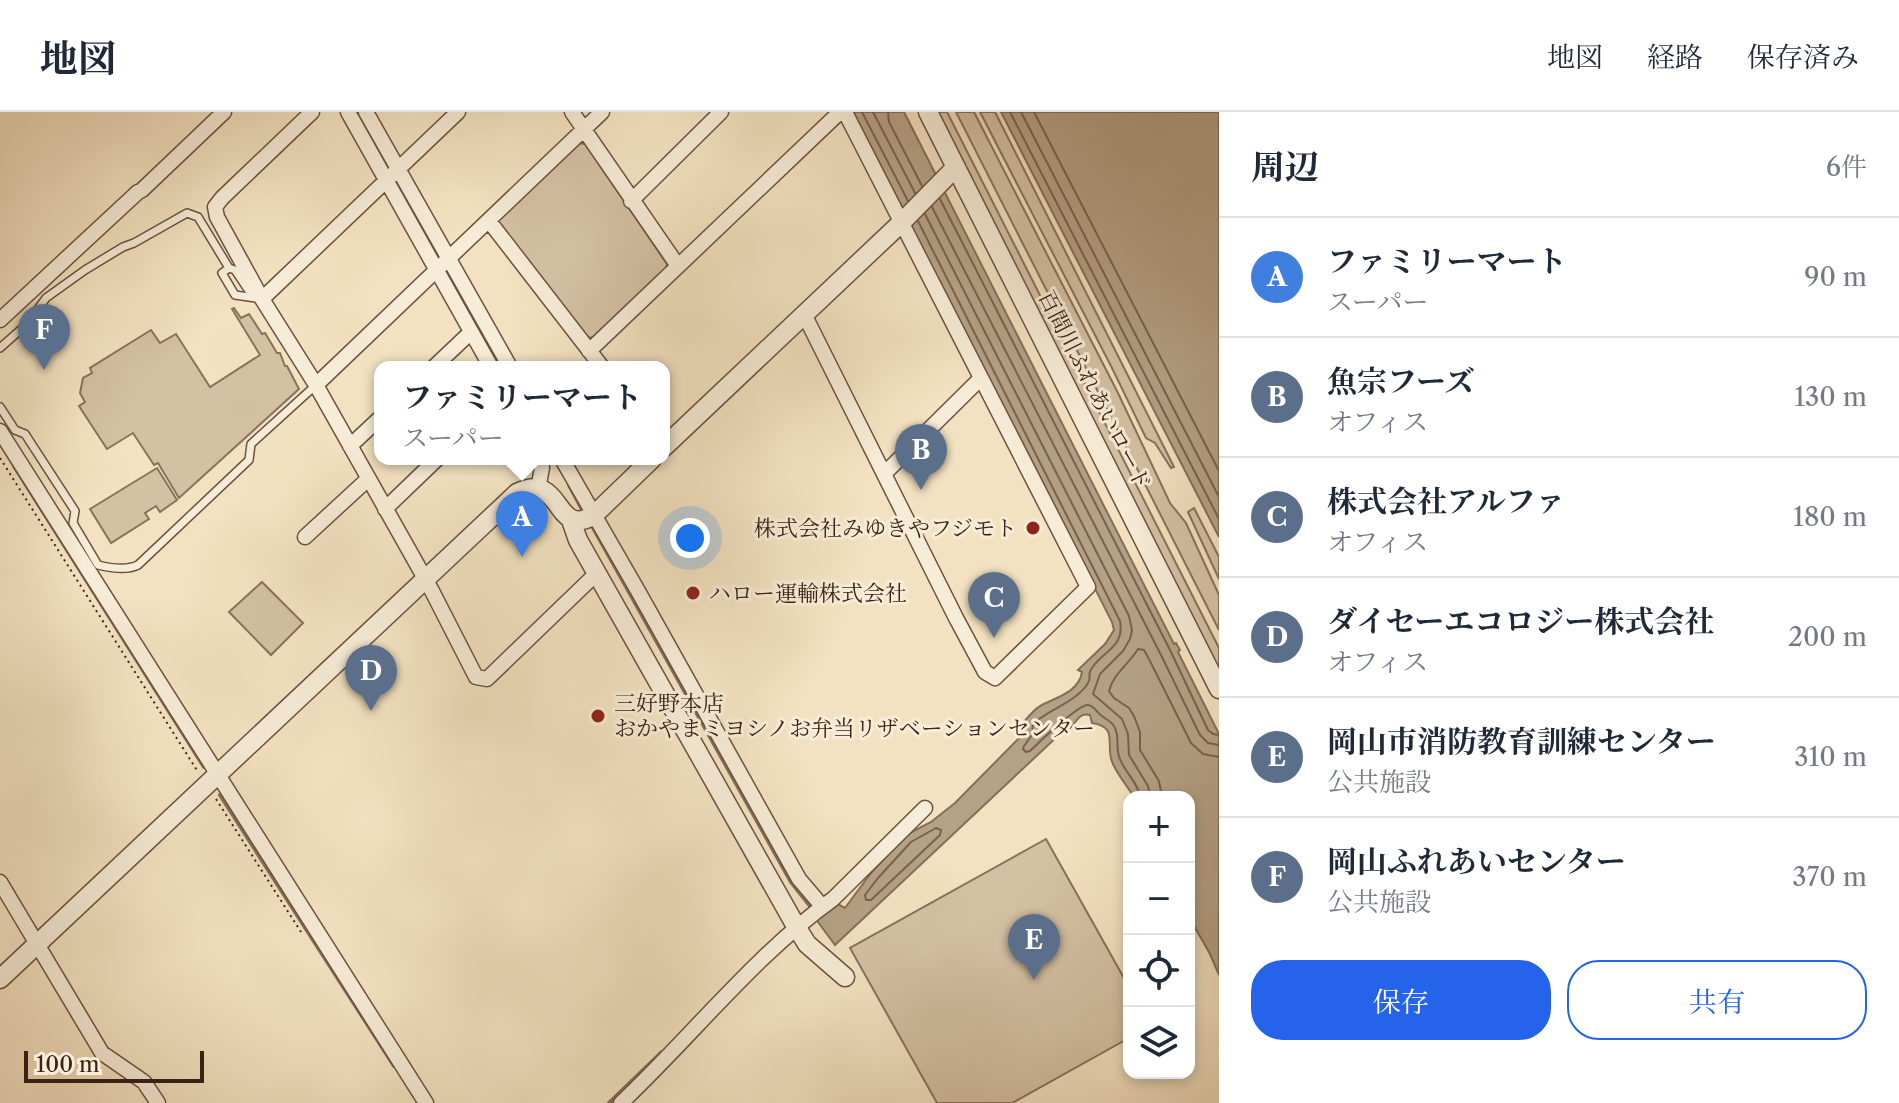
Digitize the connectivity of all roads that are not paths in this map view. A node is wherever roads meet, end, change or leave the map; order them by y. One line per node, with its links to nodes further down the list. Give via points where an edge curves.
1 (224, 112): 22 (street)
2 (312, 112): 20 (street, via 215,207)
3 (348, 112): 13 (street)
4 (366, 112): 13 (street)
5 (458, 112): 13 (street)
6 (572, 112): 11 (street)
7 (602, 112): 11 (street)
8 (721, 112): 14 (street)
9 (843, 112): 15 (street); 18 (street)
10 (928, 112): 12 (street, 百間川ふれあいロード)
11 (583, 131): 14 (street); 16 (street)
12 (956, 167): 15 (street); 49 (street, 百間川ふれあいロード)
13 (393, 174): 17 (street); 20 (street)
14 (631, 201): 18 (street)
15 (905, 220): 21 (street); 30 (street)
16 (489, 221): 17 (street); 25 (street)
17 (444, 264): 23 (street); 28 (street); 31 (street)
18 (678, 266): 25 (street)
19 (229, 268): 20 (lane); 20 (lane, via 222,273 235,295); 24 (lane, via 198,217 182,215 46,298)
20 (257, 298): 31 (street)
21 (804, 314): 35 (street); 41 (street)
22 (0, 320)
23 (471, 332): 26 (street); 27 (street)
24 (0, 348)
25 (589, 351): 29 (street)
26 (440, 361)
27 (488, 361)
28 (506, 361)
29 (597, 361)
30 (980, 379): 41 (street); 41 (street, via 1088,587 995,678 985,672)
31 (316, 385): 32 (lane, via 251,444 249,460 131,568 98,565 73,523 75,511 25,434 15,430); 36 (street)
32 (0, 407)
33 (374, 424): 36 (street)
34 (0, 431): 50 (street)
35 (670, 440)
36 (350, 446): 42 (street)
37 (431, 465): 44 (street)
38 (540, 465): 43 (street)
39 (564, 465): 45 (street)
40 (645, 465): 45 (street)
41 (885, 473)
42 (368, 479): 44 (street); 46 (street)
43 (538, 489): 45 (street, via 550,494 567,518); 48 (street, via 517,493)
44 (385, 509): 48 (street)
45 (585, 518): 47 (street, via 578,540); 53 (street)
46 (305, 537)
47 (597, 573): 48 (street, via 487,679 476,677); 54 (street)
48 (425, 580): 50 (street)
49 (1219, 689)
50 (210, 776): 55 (street); 59 (street)
51 (925, 808): 53 (street)
52 (0, 882): 55 (street)
53 (817, 910): 54 (street)
54 (797, 928): 56 (street, via 807,944); 60 (street)
55 (38, 944): 57 (street); 58 (street, via 102,1053 144,1082)
56 (845, 977)
57 (0, 979)
58 (158, 1103)
59 (426, 1103)
60 (621, 1103)

